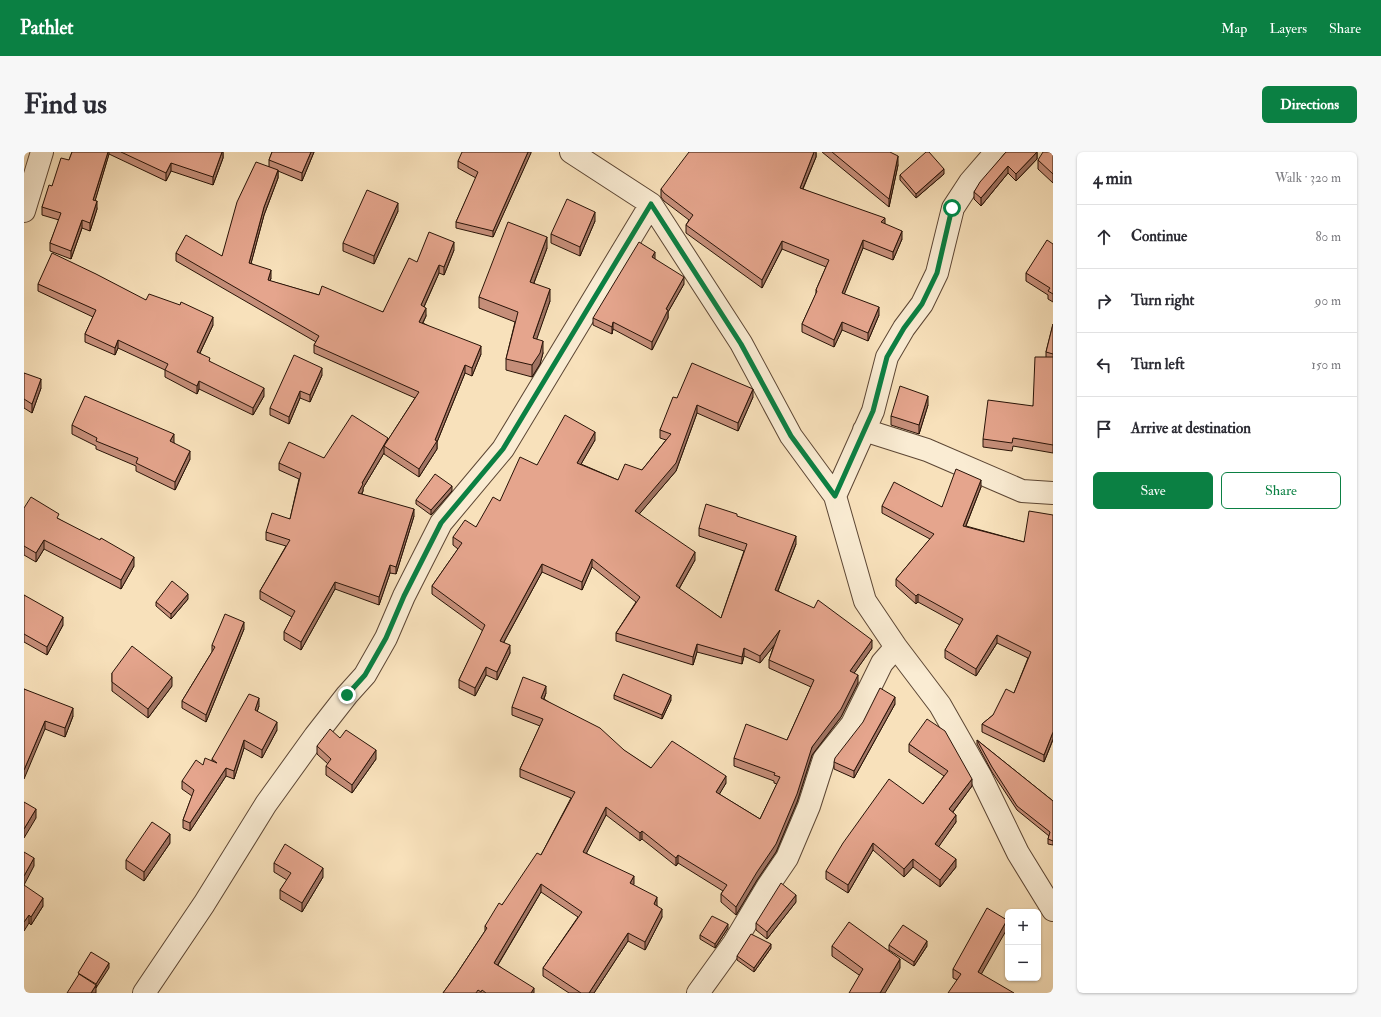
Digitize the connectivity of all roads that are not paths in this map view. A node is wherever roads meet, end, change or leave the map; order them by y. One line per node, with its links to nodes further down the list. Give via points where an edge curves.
1 (42, 152): 4 (street)
2 (571, 152): 5 (street)
3 (996, 152): 7 (street, via 952,208 937,273 922,304 887,357 873,411)
4 (29, 178): 6 (street)
5 (651, 204): 9 (street, via 741,344 791,436); 12 (street, via 503,449 441,523 386,638 365,675 315,736 266,804 204,904)
6 (24, 211)
7 (864, 430): 8 (street, via 927,450 1022,491); 9 (street)
8 (1053, 493)
9 (835, 496): 10 (street, via 865,600)
10 (896, 647): 11 (street, via 940,705 981,777 1018,853); 13 (street, via 882,664 852,724 824,759 786,858 734,943)
11 (1053, 910)
12 (144, 993)
13 (698, 993)

